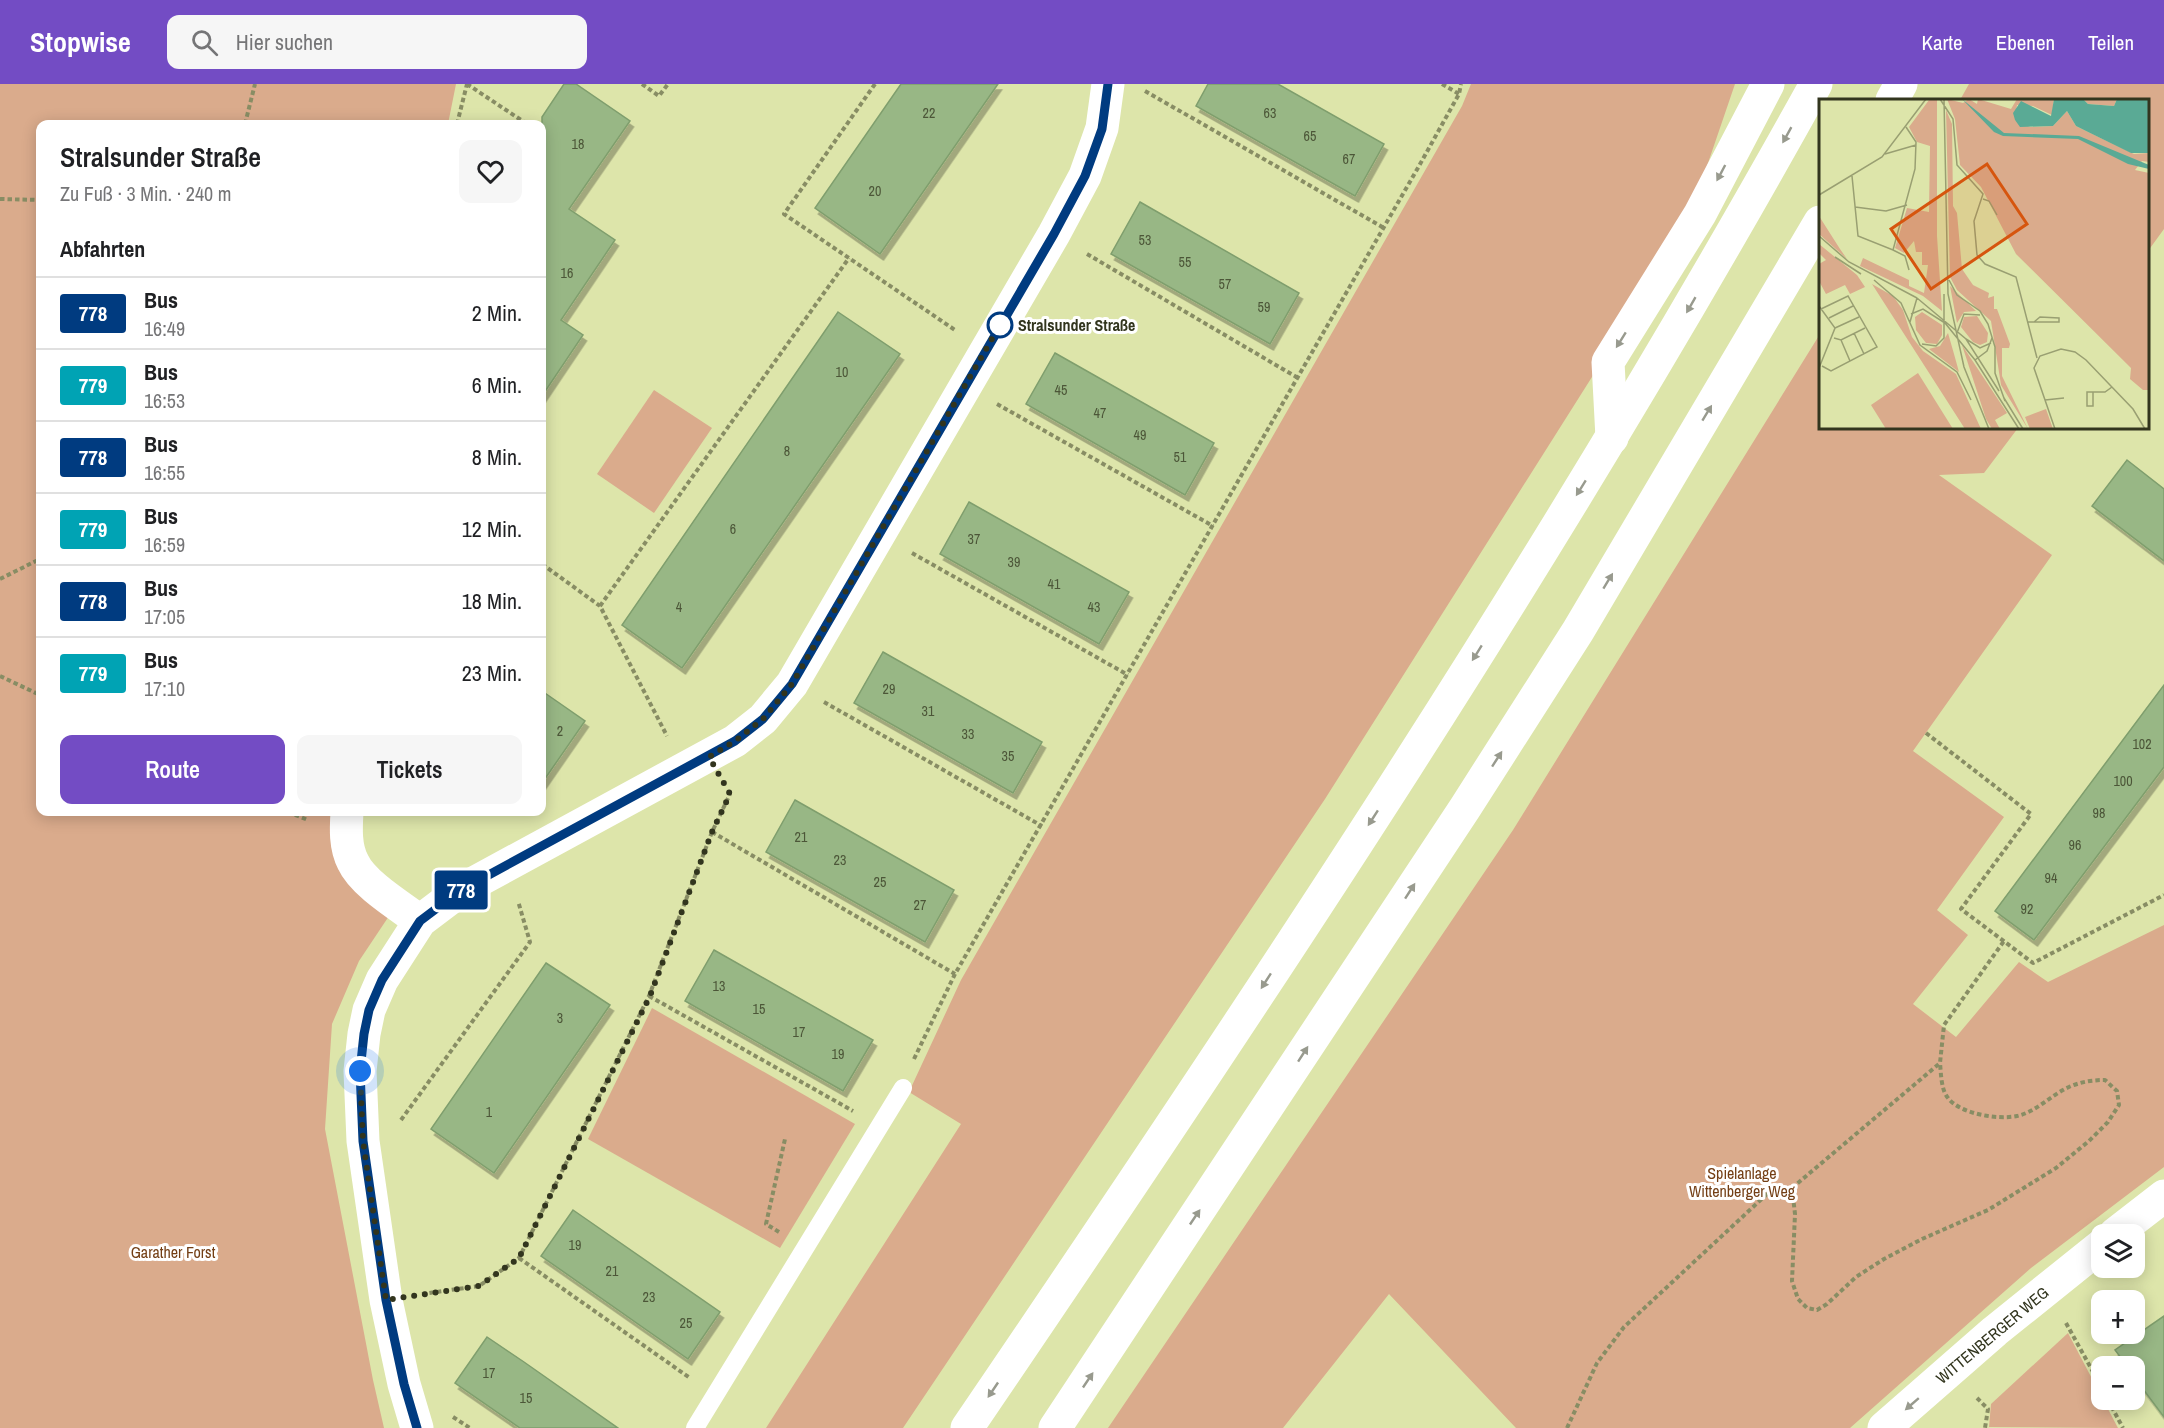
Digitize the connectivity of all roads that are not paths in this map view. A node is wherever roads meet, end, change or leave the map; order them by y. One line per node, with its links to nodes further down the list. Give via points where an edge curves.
1 (1108, 84): 9 (main road, via 1102,129 1085,176 792,684 763,719 735,741 461,890)
2 (1768, 84): 7 (main road, one-way to 7, via 1700,214 1608,362)
3 (1816, 84): 7 (main road, one-way to 7)
4 (1901, 84): 5 (main road)
5 (1893, 99)
6 (1819, 225): 17 (main road, one-way to 6, via 1572,641)
7 (1612, 438): 16 (main road, one-way to 16, via 1373,819)
8 (347, 816): 9 (main road, via 346,839 353,863 366,879)
9 (420, 921): 14 (main road, via 382,980 369,1010 360,1071 363,1141 386,1300)
10 (903, 1088): 15 (lane)
11 (2164, 1196): 12 (main road)
12 (2128, 1224)
13 (2091, 1254): 18 (main road, WITTENBERGER WEG, one-way to 18)
14 (417, 1428)
15 (695, 1428)
16 (967, 1428)
17 (1055, 1428)
18 (1884, 1428)

